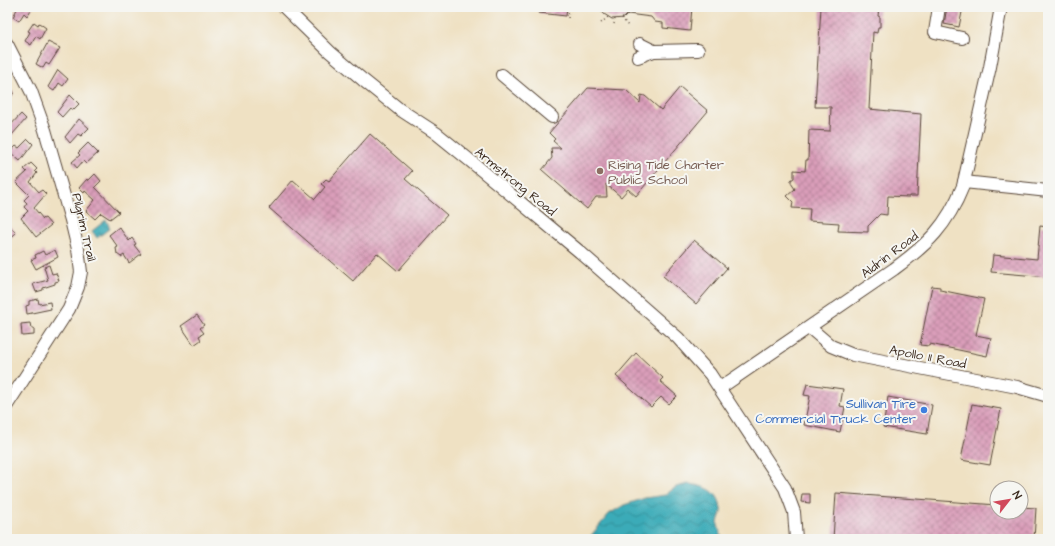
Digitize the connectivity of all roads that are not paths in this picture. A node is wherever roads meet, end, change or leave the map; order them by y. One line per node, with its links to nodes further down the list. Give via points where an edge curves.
1 (284, 7): 15 (street, Armstrong Road, via 363,80 400,110 436,133 580,252 678,338)
2 (939, 7): 4 (street, via 935,32)
3 (1000, 7): 12 (street, Aldrin Road, via 990,67)
4 (962, 38)
5 (7, 44): 17 (street, Pilgrim Trail, via 31,91 45,130 71,220 81,266 78,287 69,309)
6 (640, 44): 8 (street)
7 (698, 50): 8 (street)
8 (654, 51): 9 (street)
9 (638, 57)
10 (502, 75): 11 (street)
11 (552, 117)
12 (964, 182): 13 (street); 14 (street, Aldrin Road, via 948,217 928,242 915,254)
13 (1048, 191)
14 (810, 328): 15 (street, Aldrin Road); 16 (street, Apollo 11 Road, via 831,346 853,355 1017,387)
15 (720, 388): 18 (street, Armstrong Road, via 784,488 794,512)
16 (1048, 396)
17 (7, 406)
18 (796, 539)

